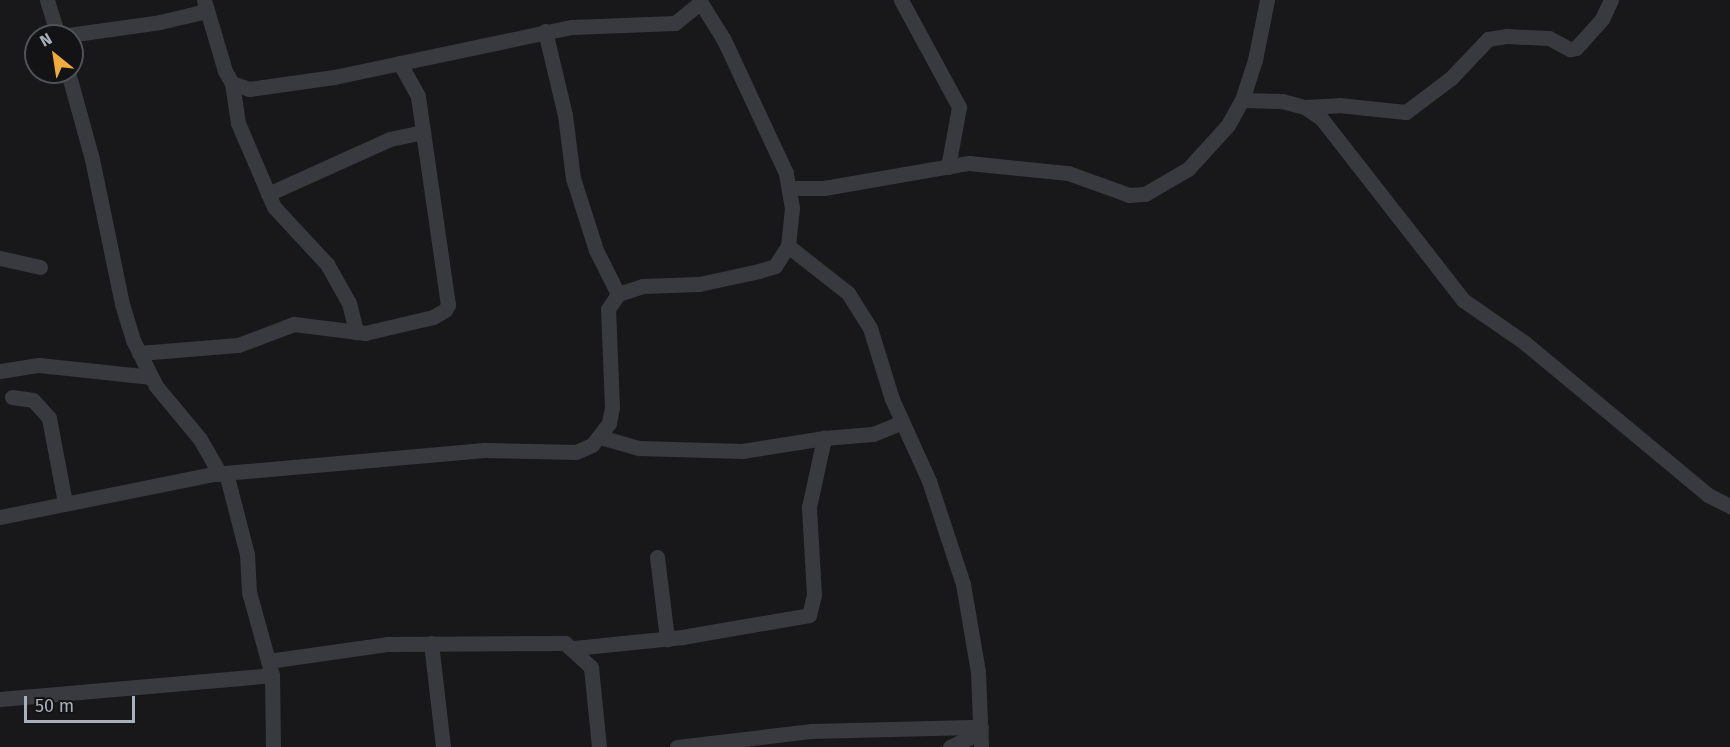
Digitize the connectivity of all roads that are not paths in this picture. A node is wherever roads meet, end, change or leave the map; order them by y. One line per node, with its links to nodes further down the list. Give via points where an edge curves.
1 (47, 0): 7 (street)
2 (901, 0): 16 (street, via 959,107)
3 (1267, 0): 13 (street)
4 (1611, 0): 14 (street, via 1602,19 1576,48 1570,50 1549,38 1488,39 1451,78 1406,112 1339,105)
5 (700, 1): 8 (street, via 675,23 588,25); 17 (street, via 778,151)
6 (205, 5): 9 (street, via 160,22); 11 (street)
7 (56, 24)
8 (544, 32): 10 (street); 22 (street, via 561,97 573,178 596,250)
9 (84, 33)
10 (400, 63): 11 (street, via 276,87 249,88); 15 (street, via 418,96)
11 (232, 83): 18 (street, via 238,123)
12 (71, 84): 24 (street, via 92,159 122,304)
13 (1242, 100): 14 (street, via 1282,101); 16 (street, via 1228,125 1188,169 1145,194 1129,195 1068,173 1021,166 969,163)
14 (1305, 107): 33 (street, via 1321,118 1463,300 1524,343 1708,495)
15 (423, 132): 18 (street, via 390,139); 23 (street, via 448,305 433,317)
16 (948, 167): 17 (street, via 824,188)
17 (789, 188): 19 (street)
18 (268, 194): 23 (street, via 284,221 327,264 349,303)
19 (788, 246): 22 (street, via 775,266 759,271 699,284 642,285); 28 (street, via 858,305 870,328)
20 (0, 258): 21 (street)
21 (40, 267)
22 (618, 294): 29 (street, via 608,309 612,407)
23 (356, 332): 24 (street, via 294,324 238,345)
24 (139, 353): 26 (street)
25 (0, 372): 26 (street, via 39,365)
26 (151, 377): 31 (street)
27 (12, 397): 32 (street, via 33,400 49,418)
28 (902, 422): 30 (street, via 873,434); 41 (street, via 929,482 963,584 974,635)
29 (600, 437): 30 (street, via 639,448 742,451); 31 (street, via 576,452 483,450)
30 (824, 438): 36 (street, via 809,507 814,601 809,615)
31 (223, 473): 32 (street); 39 (street, via 247,554 249,592)
32 (65, 503): 34 (street)
33 (1730, 506)
34 (0, 517)
35 (657, 557): 36 (street)
36 (667, 639): 38 (street)
37 (431, 643): 38 (street, via 542,642 565,643); 39 (street, via 360,646); 43 (street)
38 (574, 648): 44 (street, via 591,667)
39 (270, 668): 40 (street); 42 (street)
40 (0, 699)
41 (981, 735): 45 (street, via 812,731); 46 (street)
42 (273, 747)
43 (443, 747)
44 (599, 747)
45 (677, 747)
46 (950, 747)

